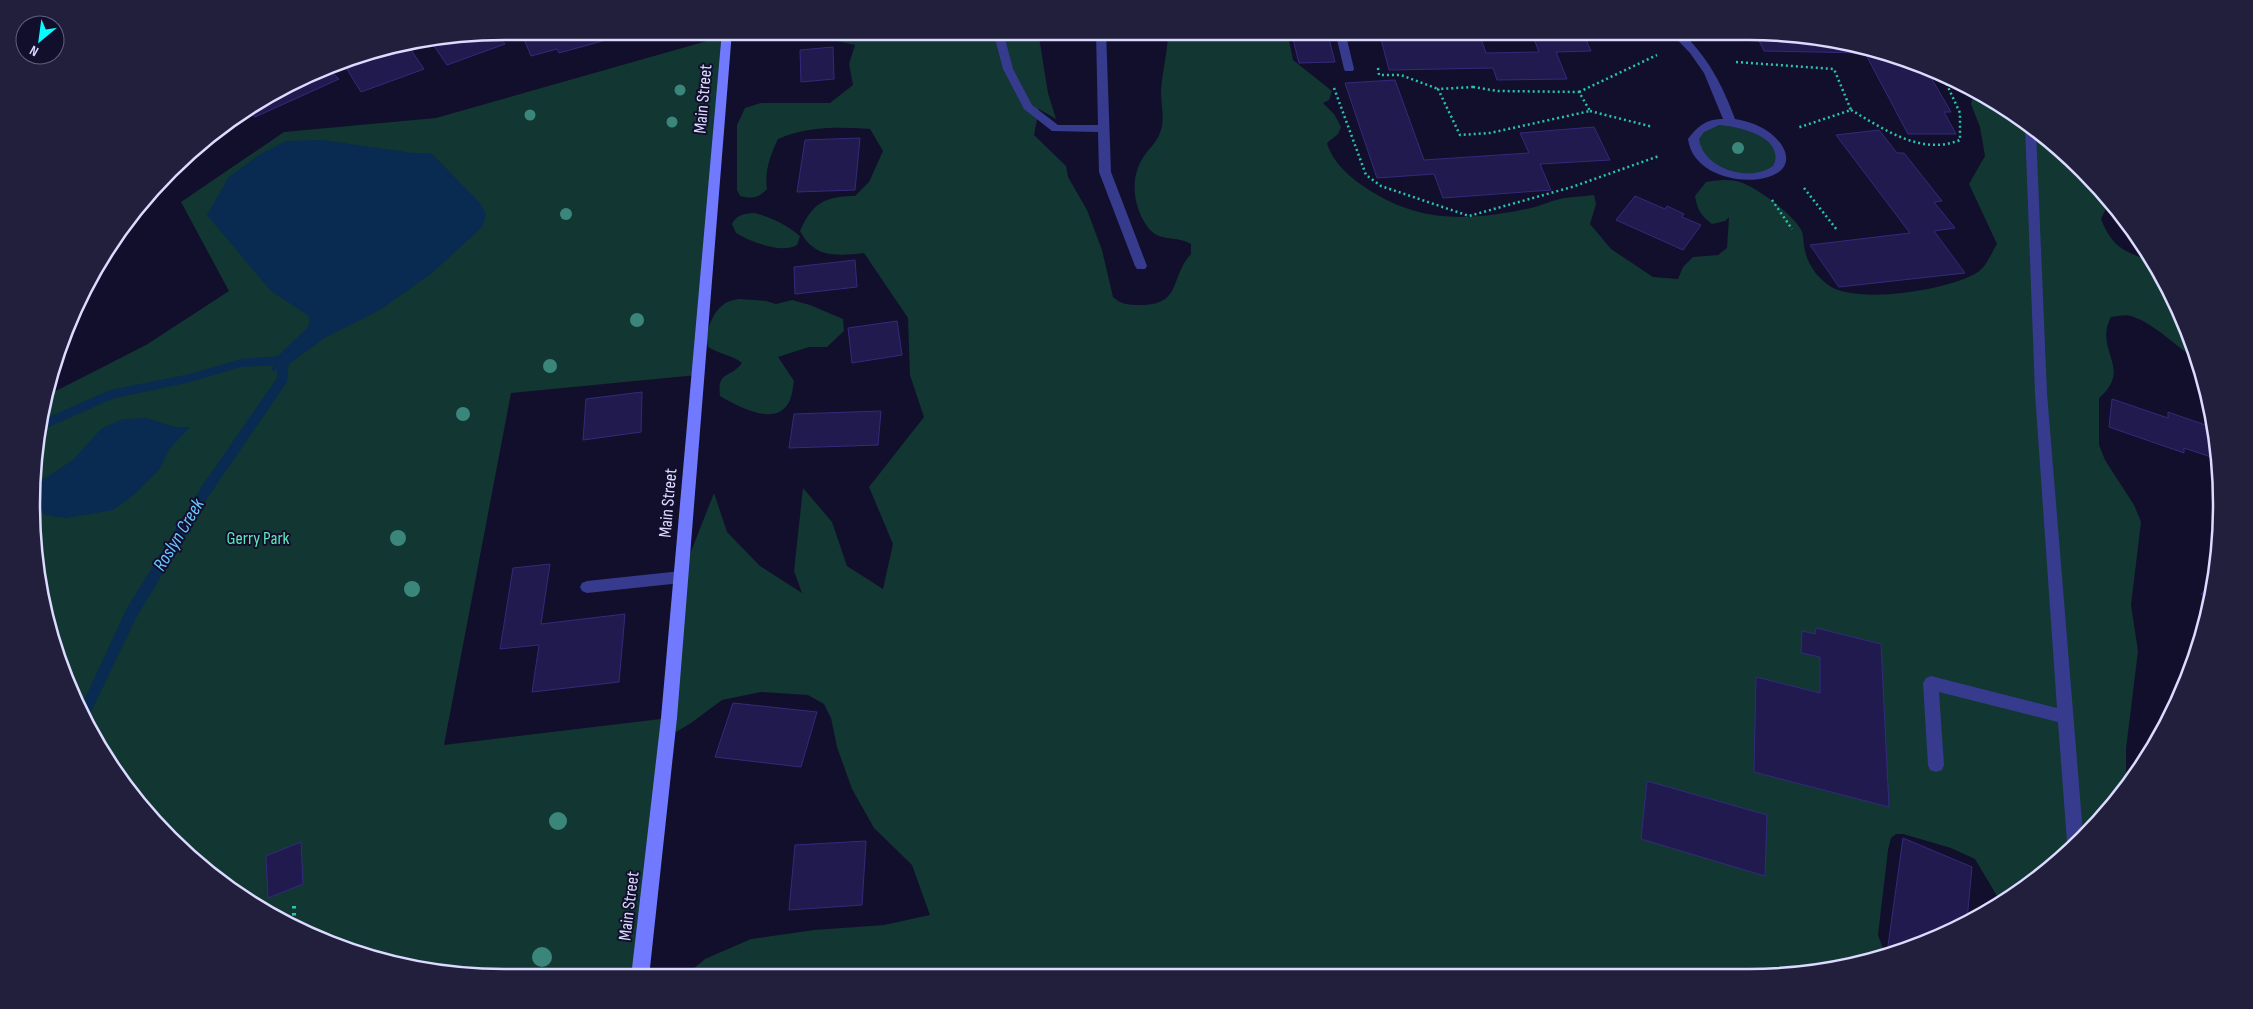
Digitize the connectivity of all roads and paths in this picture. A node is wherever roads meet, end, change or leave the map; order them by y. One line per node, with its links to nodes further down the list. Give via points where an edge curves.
1 (726, 40): 27 (main road, Main Street)
2 (1000, 40): 18 (lane, via 1008,69 1028,107 1056,128)
3 (1101, 40): 18 (street)
4 (1342, 40): 10 (street)
5 (1682, 40): 16 (street, via 1710,72)
6 (1656, 55): 13 (path)
7 (1375, 59): 9 (path)
8 (1736, 62): 14 (path, via 1834,69)
9 (1378, 68): 10 (path); 12 (path, via 1379,75 1401,75)
10 (1349, 69): 21 (path, via 1333,72 1330,77 1366,175 1381,186 1460,214 1478,214 1572,187)
11 (1948, 85): 14 (path, via 1962,112 1963,123 1960,140 1953,145 1915,144)
12 (1438, 89): 13 (path, via 1473,87 1498,91); 15 (path, via 1460,135 1490,133)
13 (1579, 92): 15 (path)
14 (1851, 110): 19 (path)
15 (1590, 111): 17 (path)
16 (1730, 122): 16 (street, via 1706,126 1698,131 1694,146 1706,163 1718,170 1746,177 1760,176 1779,166 1782,157 1771,138 1745,125)
17 (1653, 127)
18 (1103, 128): 26 (street, via 1105,172)
19 (1794, 129)
20 (2030, 136): 29 (street, via 2041,392)
21 (1660, 156)
22 (1804, 188): 25 (path)
23 (1772, 200): 24 (path)
24 (1792, 229)
25 (1837, 230)
26 (1141, 266)
27 (681, 577): 28 (street); 34 (main road, Main Street)
28 (588, 587)
29 (2065, 717): 30 (street, via 1931,683); 31 (street)
30 (1936, 765)
31 (2074, 835)
32 (294, 906): 33 (path)
33 (294, 918)
34 (641, 969)

